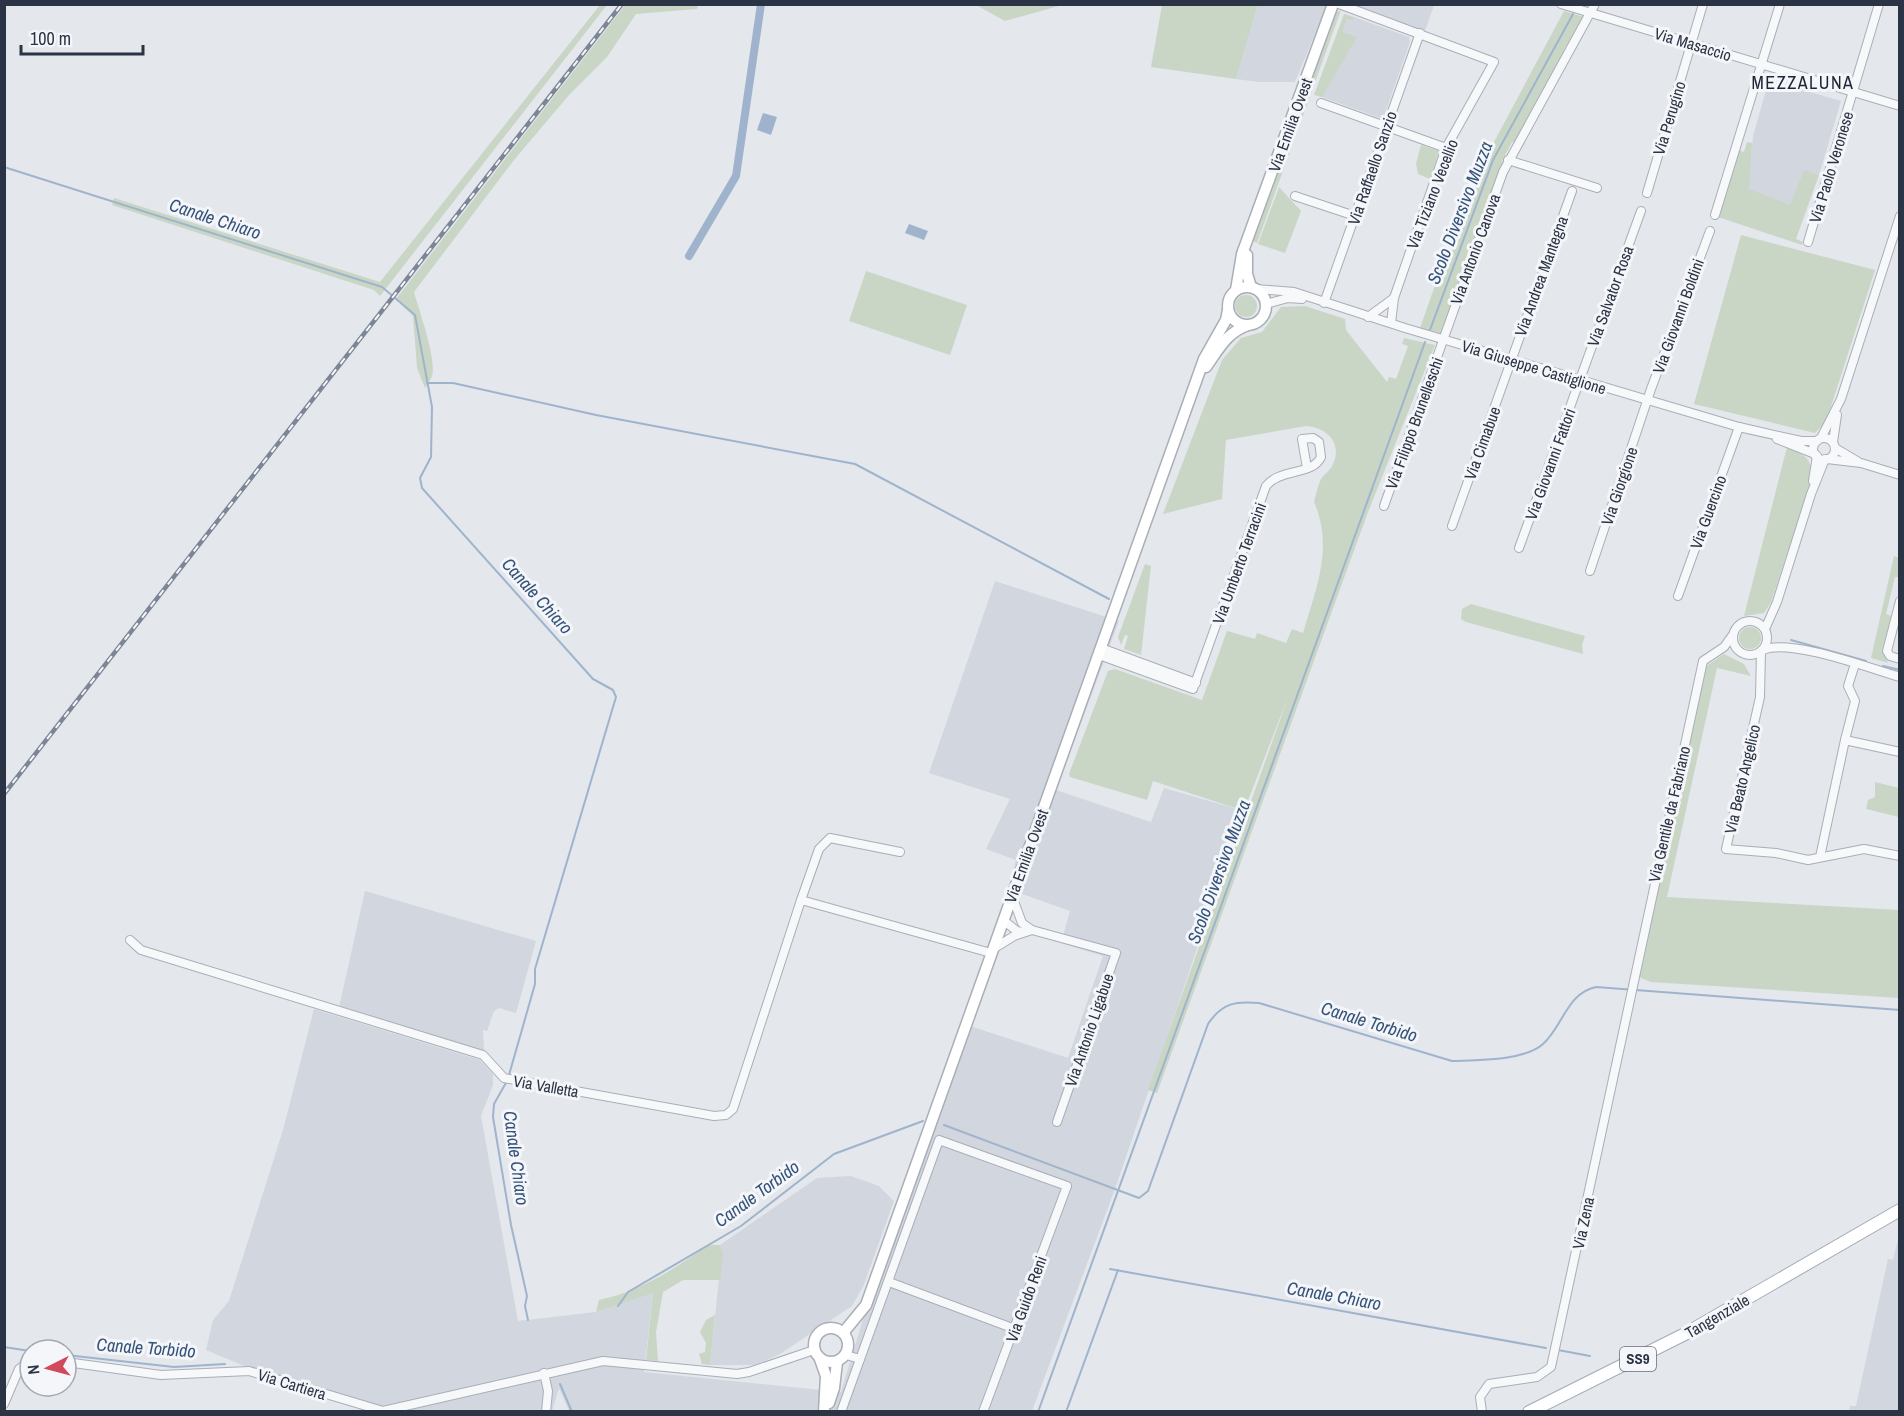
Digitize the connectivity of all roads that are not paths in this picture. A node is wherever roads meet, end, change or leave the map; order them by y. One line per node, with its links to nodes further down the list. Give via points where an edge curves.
1 (1333, 4): 28 (main road, Via Emilia Ovest)
2 (1340, 4): 9 (street)
3 (1595, 4): 8 (street, Via Antonio Canova)
4 (1703, 4): 10 (street, Via Perugino)
5 (1780, 4): 11 (street)
6 (1879, 4): 12 (street, Via Paolo Veronese)
7 (1562, 5): 8 (street, Via Masaccio)
8 (1590, 13): 10 (street, Via Masaccio); 17 (street, Via Antonio Canova)
9 (1420, 33): 15 (street, Via Raffaello Sanzio); 16 (street, Via Tiziano Vecellio, via 1494,62)
10 (1692, 44): 11 (street, Via Masaccio); 20 (street, Via Perugino)
11 (1761, 64): 12 (street, Via Masaccio); 23 (street)
12 (1853, 92): 14 (street, Via Masaccio); 27 (street, Via Paolo Veronese)
13 (1321, 103): 15 (street)
14 (1899, 106)
15 (1386, 127): 16 (street); 24 (street, Via Raffaello Sanzio)
16 (1446, 148): 31 (street, Via Tiziano Vecellio)
17 (1508, 160): 18 (street); 41 (street, Via Antonio Canova)
18 (1597, 188)
19 (1572, 191): 42 (street, Via Andrea Mantegna)
20 (1647, 193)
21 (1295, 195): 24 (street)
22 (1641, 211): 44 (street, Via Salvator Rosa)
23 (1715, 214)
24 (1355, 216): 33 (street, Via Raffaello Sanzio)
25 (1899, 216): 45 (street)
26 (1710, 231): 46 (street, Via Giovanni Boldini)
27 (1808, 242)
28 (1247, 246): 29 (main road, Via Emilia Ovest, via 1247,274); 30 (main road, Via Emilia Ovest)
29 (1254, 288): 30 (main road); 32 (street, Via Giuseppe Castiglione, via 1285,290); 34 (main road)
30 (1236, 290): 36 (main road)
31 (1394, 298): 35 (street); 39 (street, Via Tiziano Vecellio)
32 (1310, 299): 33 (street, Via Giuseppe Castiglione); 34 (street, Via Giuseppe Castiglione, via 1288,298)
33 (1324, 303): 37 (street, Via Giuseppe Castiglione)
34 (1266, 304): 40 (main road, via 1263,316)
35 (1385, 305): 37 (street); 38 (street)
36 (1228, 310): 40 (main road, via 1235,320); 43 (main road, Via Emilia Ovest)
37 (1368, 317): 38 (street, Via Giuseppe Castiglione)
38 (1380, 320): 39 (street, Via Giuseppe Castiglione)
39 (1391, 323): 41 (street, Via Giuseppe Castiglione)
40 (1248, 325): 43 (main road, Via Emilia Ovest, via 1225,339)
41 (1443, 339): 42 (street, Via Giuseppe Castiglione); 55 (street, Via Filippo Brunelleschi)
42 (1511, 360): 44 (street, Via Giuseppe Castiglione); 56 (street, Via Cimabue)
43 (1200, 374): 66 (main road, Via Emilia Ovest)
44 (1579, 380): 46 (street, Via Giuseppe Castiglione); 57 (street, Via Giovanni Fattori)
45 (1841, 399): 49 (street); 50 (street)
46 (1647, 400): 47 (street, Via Giuseppe Castiglione); 58 (street, Via Giorgione)
47 (1739, 427): 48 (street, Via Giuseppe Castiglione); 59 (street, Via Guercino)
48 (1759, 432): 49 (street, Via Giuseppe Castiglione, via 1801,441); 51 (street, Via Giuseppe Castiglione)
49 (1819, 440): 50 (street, Via Giuseppe Castiglione); 51 (street, via 1814,447)
50 (1834, 445): 51 (street, via 1833,455); 52 (street, Via Giuseppe Castiglione)
51 (1821, 457): 52 (street, Via Giuseppe Castiglione); 60 (street)
52 (1861, 463): 54 (street, Via Giuseppe Castiglione)
53 (1307, 468): 66 (street, Via Umberto Terracini, via 1277,476 1266,486 1194,686)
54 (1899, 475)
55 (1384, 506)
56 (1452, 526)
57 (1520, 548)
58 (1590, 571)
59 (1678, 596)
60 (1777, 598): 62 (street, via 1768,613); 63 (street)
61 (1899, 601): 71 (street, via 1887,651)
62 (1751, 621): 63 (street); 64 (street, via 1741,623)
63 (1766, 631): 65 (street); 67 (street)
64 (1732, 636): 68 (street, Via Gentile da Fabriano); 69 (street)
65 (1796, 648): 67 (street, via 1775,645); 72 (street)
66 (1100, 651): 80 (main road, Via Emilia Ovest)
67 (1762, 651): 70 (street); 74 (street, Via Beato Angelico)
68 (1716, 652): 69 (street); 86 (street, Via Gentile da Fabriano, via 1703,661)
69 (1739, 652): 70 (street)
70 (1747, 656): 74 (street)
71 (1899, 659)
72 (1855, 664): 73 (street); 75 (street, via 1848,686 1855,701)
73 (1899, 677)
74 (1762, 686): 79 (street, Via Beato Angelico, via 1726,849 1808,860)
75 (1845, 740): 76 (street); 79 (street)
76 (1899, 752)
77 (900, 852): 81 (street, Via Valletta, via 834,836 819,849)
78 (1899, 856): 79 (street, Via Beato Angelico, via 1864,849)
79 (1820, 858)
80 (1012, 895): 82 (main road, Via Emilia Ovest); 83 (street)
81 (801, 900): 84 (street, Via Valletta, via 736,1100 730,1113 714,1116 506,1079 483,1055 141,950); 85 (street)
82 (1003, 920): 83 (street, Via Antonio Ligabue); 85 (main road, Via Emilia Ovest)
83 (1026, 928): 85 (street); 87 (street, Via Antonio Ligabue, via 1116,953)
84 (130, 940)
85 (991, 952): 91 (main road, Via Emilia Ovest, via 866,1305)
86 (1633, 982): 104 (street, Via Zena, via 1551,1368 1538,1377 1489,1384 1480,1396)
87 (1057, 1122)
88 (1899, 1210): 105 (main road, Tangenziale / SS9, via 1685,1334)
89 (889, 1282): 90 (street); 90 (street, Via Guido Reni, via 939,1140 1067,1186); 94 (street)
90 (1015, 1329): 103 (street, Via Guido Reni)
91 (843, 1333): 92 (main road, via 833,1328 822,1330 815,1338); 93 (main road, via 848,1344)
92 (817, 1355): 93 (main road); 97 (street, Via Cartiera, via 741,1374 609,1360); 100 (main road, via 826,1376)
93 (841, 1358): 94 (street); 100 (main road, via 831,1401)
94 (860, 1359): 102 (street)
95 (78, 1364): 99 (street, Via Cartiera, via 162,1375 249,1371 377,1410)
96 (18, 1371): 98 (street)
97 (544, 1373): 99 (street, Via Cartiera); 101 (street, via 548,1390)
98 (4, 1404)
99 (409, 1409)
100 (825, 1410)
101 (546, 1412)
102 (841, 1412)
103 (983, 1412)
104 (1482, 1412)
105 (1529, 1412)

